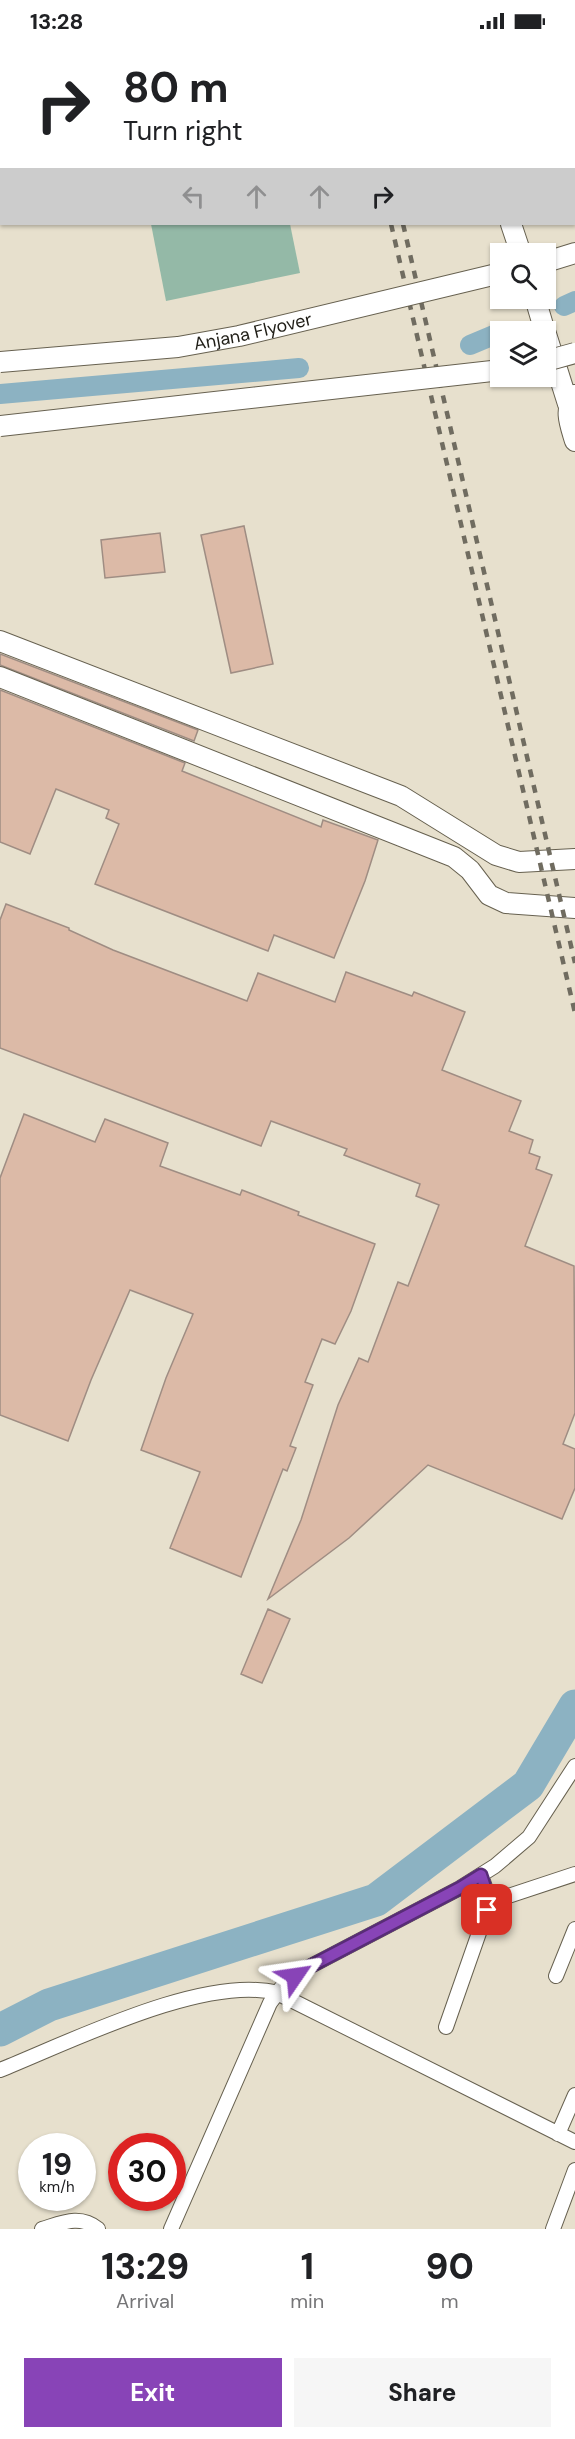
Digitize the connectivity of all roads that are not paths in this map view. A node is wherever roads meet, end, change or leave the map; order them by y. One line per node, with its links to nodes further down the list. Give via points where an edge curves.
1 (511, 225): 2 (main road)
2 (517, 243)
3 (575, 254): 4 (main road)
4 (556, 259)
5 (490, 276): 9 (main road, Anjana Flyover, bridge, via 178,347)
6 (575, 353): 8 (main road, bridge)
7 (556, 358): 11 (main road)
8 (556, 358)
9 (0, 363)
10 (490, 371): 12 (main road, bridge)
11 (572, 399): 13 (main road, via 569,423)
12 (0, 426)
13 (575, 441)
14 (0, 641): 16 (main road, via 401,796 496,855 519,862)
15 (0, 677): 17 (main road, via 454,857 489,895 506,903)
16 (575, 859)
17 (575, 908)
18 (575, 1766): 19 (street, via 529,1837)
19 (481, 1875): 21 (street); 24 (street, via 307,1968)
20 (575, 1875): 21 (street)
21 (487, 1903): 25 (street)
22 (575, 1929): 23 (street)
23 (556, 1976)
24 (277, 1993): 26 (street, via 263,1989 215,1991 140,2013); 28 (street); 33 (street)
25 (446, 2027)
26 (0, 2070)
27 (575, 2095): 28 (street)
28 (558, 2134): 29 (street)
29 (575, 2142)
30 (575, 2170): 34 (street)
31 (42, 2229): 32 (street, via 71,2220 82,2220)
32 (98, 2229)
33 (171, 2229)
34 (554, 2229)

